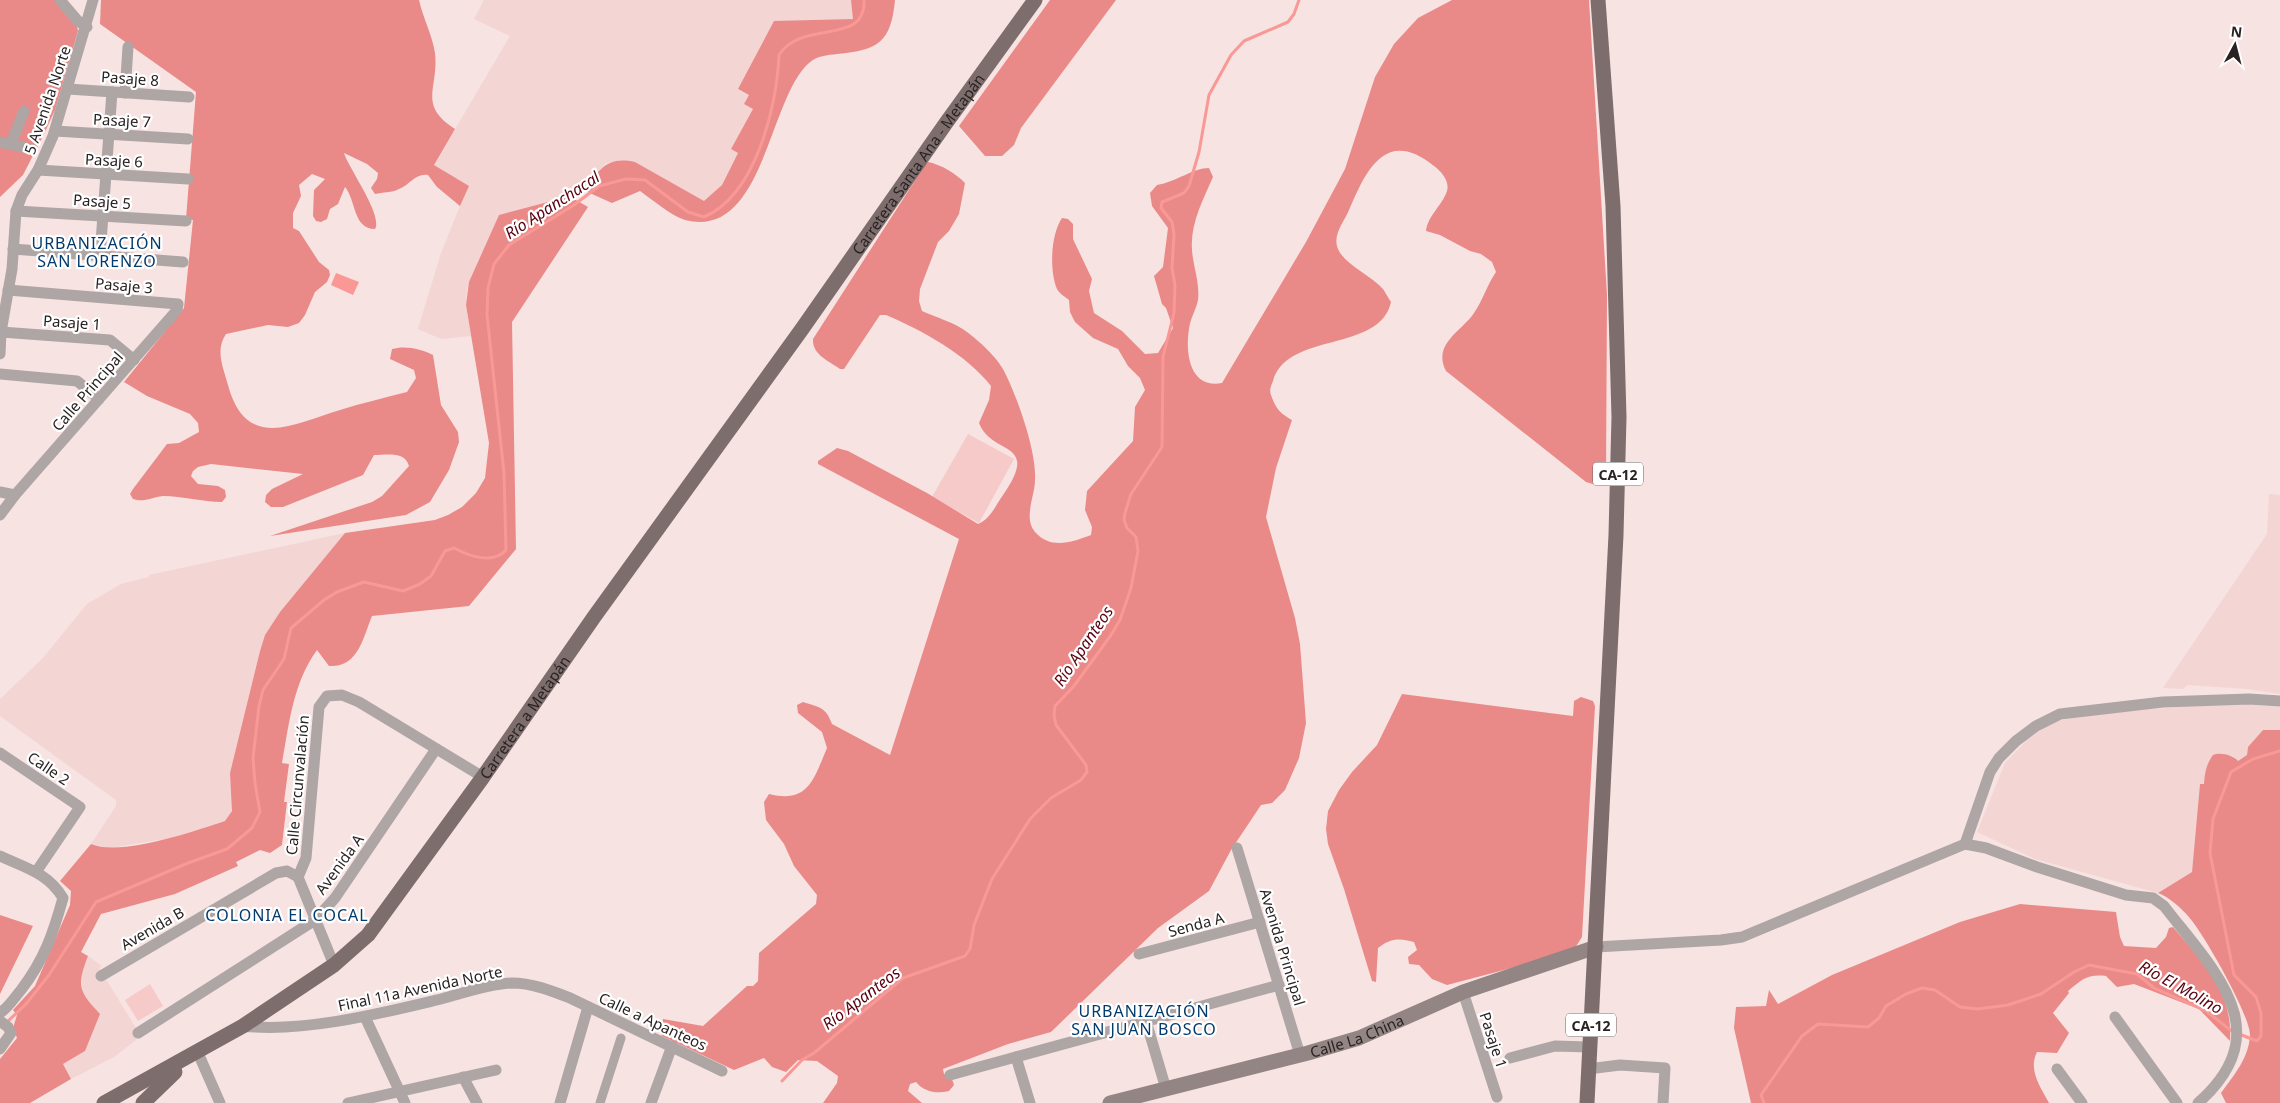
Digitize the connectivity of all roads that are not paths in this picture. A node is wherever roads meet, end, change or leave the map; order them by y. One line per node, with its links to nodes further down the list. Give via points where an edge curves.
1 (60, 0): 5 (street)
2 (93, 0): 5 (street, 5 Avenida Norte)
3 (1035, 0): 28 (main road, Carretera Santa Ana - Metapán)
4 (1598, 0): 48 (main road, CA-12, via 1613,206 1619,417 1617,526)
5 (87, 27): 7 (street, 5 Avenida Norte)
6 (128, 47): 9 (street)
7 (68, 89): 8 (street, Pasaje 8); 12 (street, 5 Avenida Norte)
8 (112, 92): 9 (street, Pasaje 8); 13 (street)
9 (125, 93): 10 (street, Pasaje 8)
10 (189, 97)
11 (24, 112): 15 (street)
12 (55, 131): 13 (street, Pasaje 7); 17 (street, 5 Avenida Norte)
13 (109, 134): 14 (street, Pasaje 7); 18 (street)
14 (188, 139)
15 (6, 143): 16 (street)
16 (32, 149)
17 (38, 170): 18 (street, Pasaje 6); 20 (street, 5 Avenida Norte)
18 (106, 174): 19 (street, Pasaje 6); 21 (street)
19 (188, 179)
20 (16, 211): 21 (street, Pasaje 5); 23 (street, 5 Avenida Norte)
21 (103, 215): 22 (street, Pasaje 5); 24 (street)
22 (186, 221)
23 (13, 249): 24 (street); 26 (street, 5 Avenida Norte)
24 (100, 256): 25 (street)
25 (184, 262)
26 (8, 290): 27 (street, Pasaje 3); 29 (street, 5 Avenida Norte)
27 (178, 304): 31 (street, Calle Principal, via 177,310)
28 (802, 329): 40 (main road, Carretera a Metapán)
29 (1, 332): 30 (street, 5 Avenida Norte); 31 (street, Pasaje 1, via 110,340)
30 (0, 354)
31 (134, 360): 33 (street, Calle Principal)
32 (0, 374): 33 (street, via 76,381)
33 (99, 400): 35 (street, Calle Principal)
34 (0, 492): 35 (street)
35 (15, 496): 36 (street, Calle Principal)
36 (0, 515)
37 (2280, 702): 41 (street, via 2249,698 2163,702 2060,714 2029,731 1999,758 1990,772)
38 (436, 749): 40 (street, Calle Circunvalación); 45 (street, Calle Circunvalación, via 348,697 335,695 323,700 319,707 306,858); 46 (street, Avenida A, via 335,898)
39 (0, 753): 44 (street, Calle 2, via 80,807)
40 (483, 777): 50 (main road, Carretera a Metapán, via 368,935)
41 (1965, 844): 48 (street, via 1742,936); 95 (street, via 1986,848 2126,895 2159,900 2225,985 2237,1015 2235,1054 2213,1090)
42 (1237, 848): 47 (street, Avenida Principal)
43 (0, 856): 44 (street)
44 (36, 872): 56 (street, via 55,884 64,898 50,944 35,972)
45 (298, 877): 46 (street); 51 (street, Avenida B, via 287,871 276,873)
46 (315, 920): 50 (street); 62 (street, Avenida A)
47 (1260, 922): 49 (street, Senda A); 52 (street, Avenida Principal)
48 (1596, 948): 53 (main road, Calle La China); 65 (main road, CA-12)
49 (1139, 954)
50 (334, 964): 61 (main road, Carretera a Metapán)
51 (101, 976)
52 (1279, 986): 60 (street); 68 (street, Avenida Principal)
53 (1462, 992): 68 (main road, Calle La China, via 1359,1038); 79 (street, Pasaje 1)
54 (570, 998): 55 (street, Calle a Apanteos); 57 (street, Final 11a Avenida Norte, via 548,989 504,984)
55 (588, 1007): 64 (street, Calle a Apanteos); 87 (street)
56 (0, 1013)
57 (366, 1017): 61 (street, Final 11a Avenida Norte, via 279,1027); 78 (street)
58 (2115, 1017): 94 (street)
59 (0, 1021): 66 (street, via 11,1033)
60 (1146, 1021): 69 (street); 77 (street)
61 (243, 1026): 67 (main road, Carretera a Metapán)
62 (138, 1033)
63 (621, 1038): 88 (street)
64 (672, 1046): 74 (street, Calle a Apanteos); 89 (street)
65 (1589, 1047): 70 (street, via 1555,1046); 72 (main road, CA-12)
66 (0, 1048)
67 (198, 1053): 80 (main road); 82 (main road); 83 (street)
68 (1300, 1055): 77 (main road, Calle La China)
69 (1016, 1057): 75 (street); 90 (street)
70 (1510, 1058)
71 (2057, 1068): 93 (street)
72 (1588, 1069): 91 (main road, CA-12); 92 (street, via 1620,1065 1665,1068)
73 (496, 1070): 76 (street)
74 (722, 1071)
75 (950, 1075)
76 (463, 1077): 78 (street); 86 (street)
77 (1166, 1089): 81 (main road, Calle La China)
78 (398, 1091): 84 (street); 85 (street)
79 (1497, 1097)
80 (109, 1102)
81 (1114, 1102)
82 (143, 1103)
83 (220, 1103)
84 (348, 1103)
85 (405, 1103)
86 (477, 1103)
87 (560, 1103)
88 (600, 1103)
89 (651, 1103)
90 (1030, 1103)
91 (1587, 1103)
92 (1663, 1103)
93 (2082, 1103)
94 (2177, 1103)
95 (2198, 1103)

